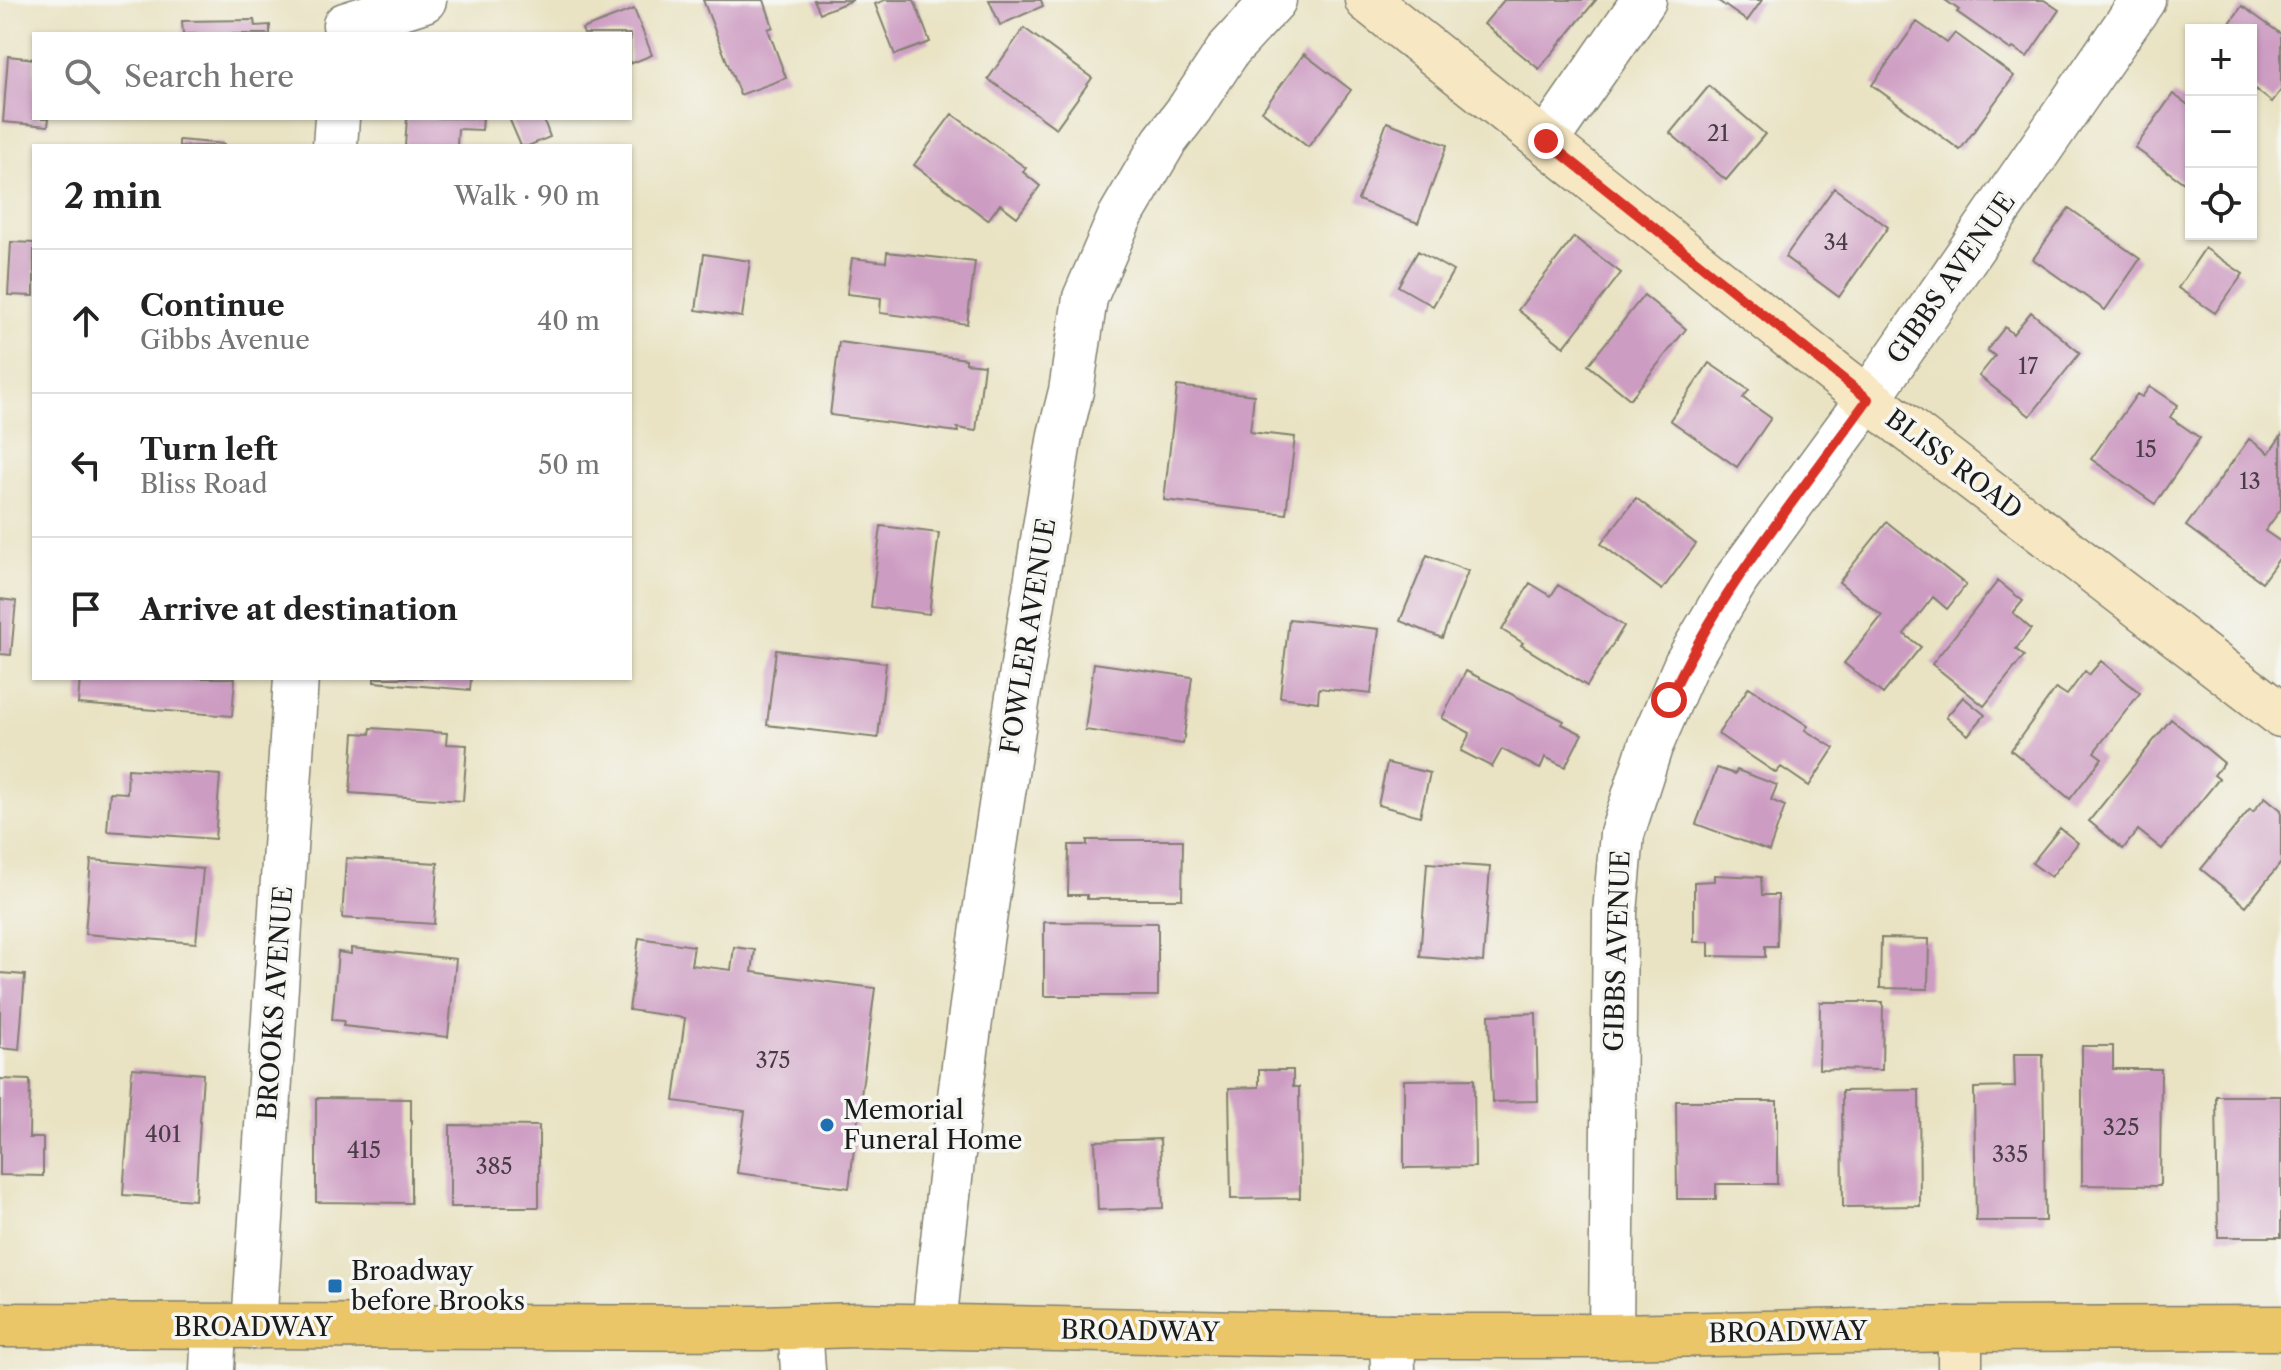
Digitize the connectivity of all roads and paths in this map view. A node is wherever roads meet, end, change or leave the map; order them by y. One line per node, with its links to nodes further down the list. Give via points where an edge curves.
1 (424, 0): 6 (street)
2 (1274, 0): 14 (street, FOWLER AVENUE, via 1229,49 1148,168 1085,298 988,881)
3 (1367, 0): 8 (street, BLISS ROAD)
4 (1644, 0): 8 (street)
5 (2143, 0): 10 (street, GIBBS AVENUE)
6 (346, 20)
7 (337, 120): 9 (street)
8 (1546, 141): 10 (street, BLISS ROAD)
9 (335, 144)
10 (1868, 399): 12 (street, BLISS ROAD); 16 (street, GIBBS AVENUE, via 1737,578 1686,664 1650,747 1622,834 1615,928)
11 (296, 680): 17 (street, BROOKS AVENUE)
12 (2281, 715)
13 (0, 1325): 17 (main road, BROADWAY)
14 (934, 1327): 18 (main road, BROADWAY, via 856,1325); 20 (main road, BROADWAY)
15 (2281, 1328): 19 (main road, BROADWAY)
16 (1611, 1336): 19 (main road, BROADWAY); 20 (main road, BROADWAY)
17 (227, 1342): 18 (main road, BROADWAY)
18 (802, 1349)
19 (1960, 1349)
20 (1392, 1353)

